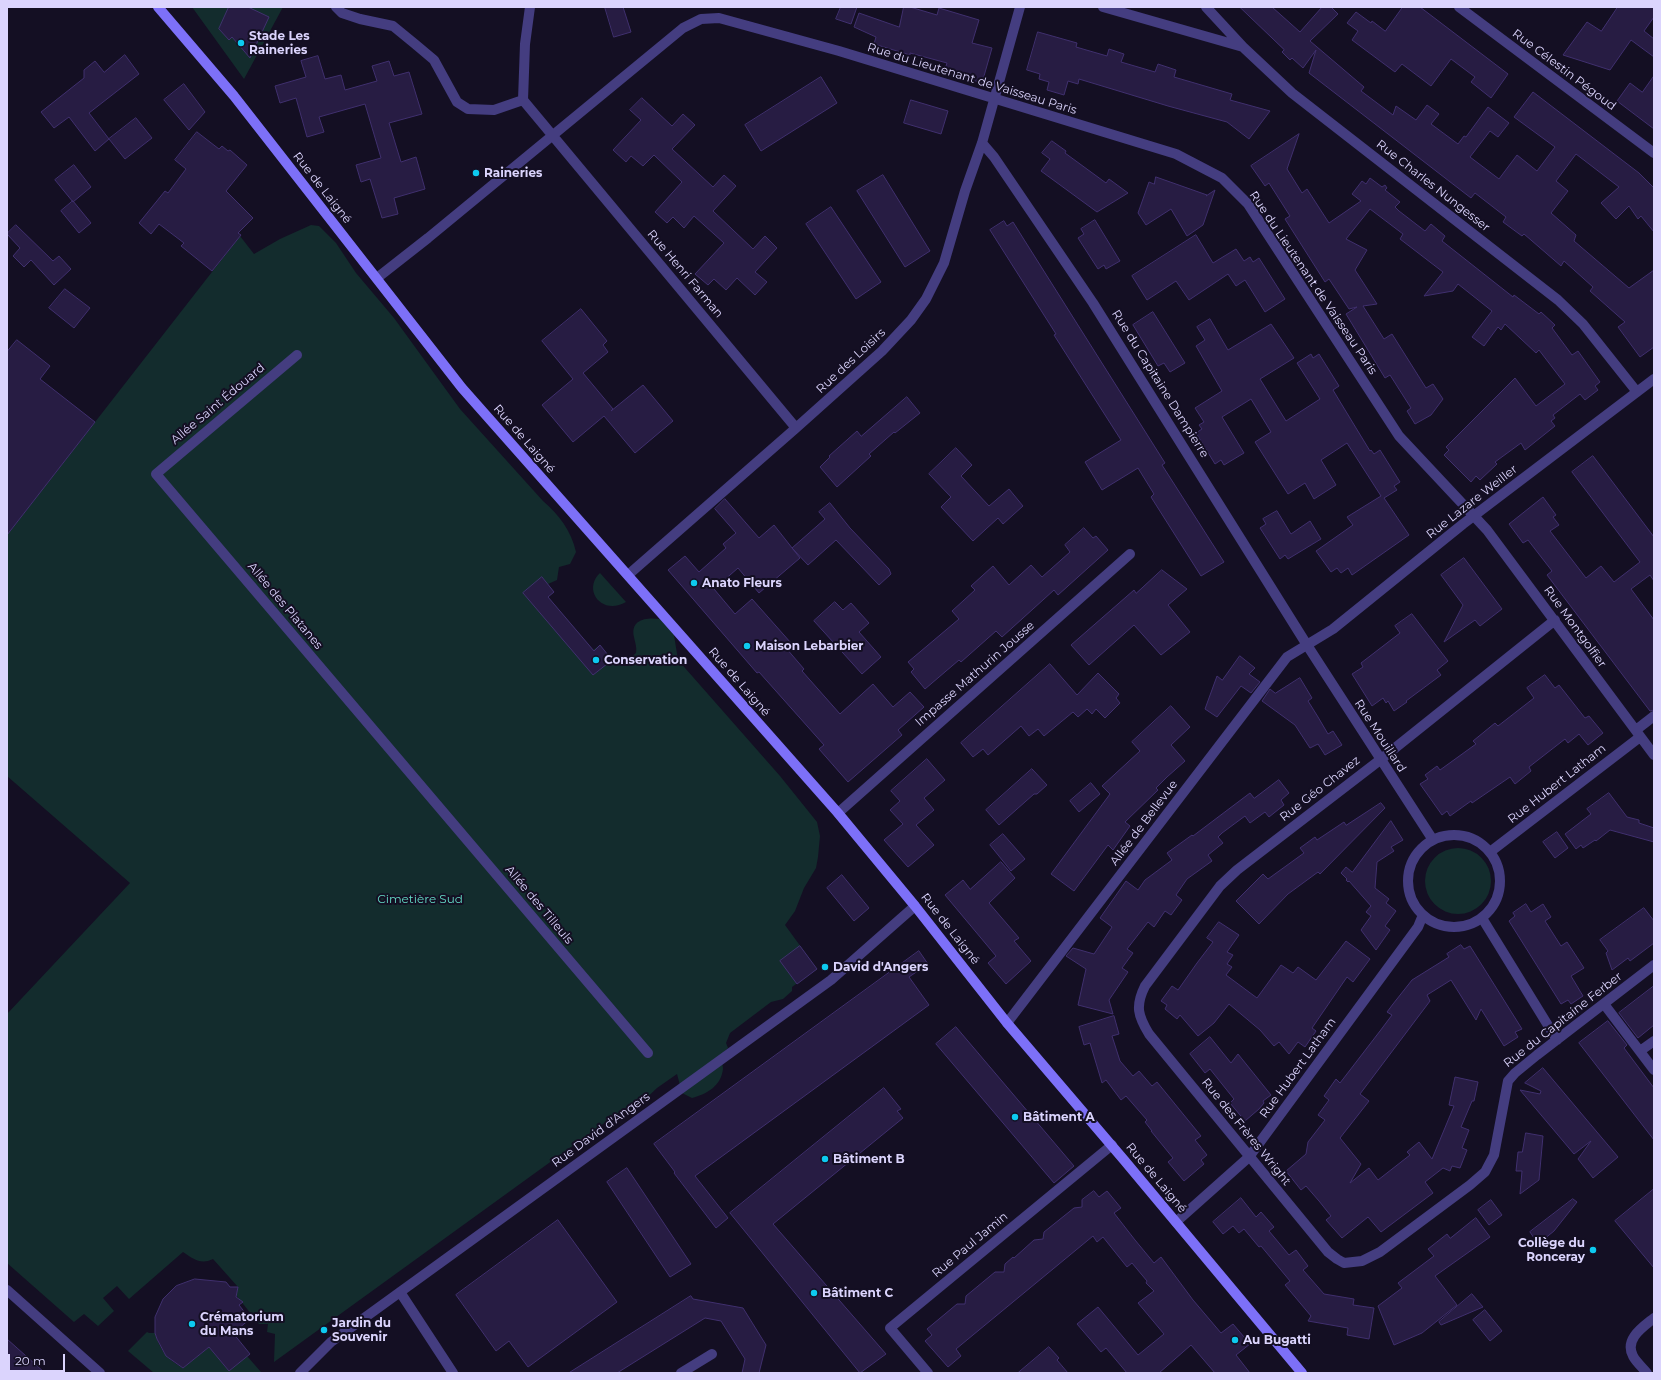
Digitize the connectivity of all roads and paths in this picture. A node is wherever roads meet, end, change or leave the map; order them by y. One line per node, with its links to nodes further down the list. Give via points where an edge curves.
1 (158, 7): 14 (street, Rue de Laigné, via 234,96)
2 (336, 7): 9 (street, via 360,20 393,26 410,39 434,60 457,102 468,109 494,110)
3 (530, 7): 9 (street, via 525,44)
4 (1020, 7): 10 (street, Rue des Loisirs)
5 (1103, 7): 8 (street)
6 (1206, 7): 8 (street, Rue Charles Nungesser)
7 (1459, 7): 13 (street, Rue Célestin Pégoud)
8 (1243, 47): 17 (street, Rue Charles Nungesser, via 1292,94 1558,300 1583,324)
9 (523, 100): 11 (street, Rue Henri Farman)
10 (995, 100): 11 (street, Rue du Lieutenant de Vaisseau Paris, via 839,51 719,18 701,19 683,28); 12 (street, Rue des Loisirs); 20 (street, Rue du Lieutenant de Vaisseau Paris, via 1176,154 1222,178 1248,204 1399,436)
11 (553, 135): 14 (street, Rue du Lieutenant de Vaisseau Paris); 18 (street, Rue Henri Farman)
12 (982, 143): 18 (street, Rue des Loisirs, via 944,263 926,299 912,320 882,351); 24 (street, Rue du Capitaine Dampierre, via 1093,302)
13 (1654, 153)
14 (377, 278): 22 (street, Rue de Laigné, via 462,388)
15 (297, 355): 19 (street, Allée Saint Édouard)
16 (1653, 383): 17 (street, Rue Lazare Weiller)
17 (1637, 392): 20 (street, Rue Lazare Weiller)
18 (796, 428): 22 (street, Rue des Loisirs)
19 (156, 474): 29 (street, Allée des Platanes)
20 (1474, 516): 23 (street, Rue Montgolfier); 24 (street, Rue Lazare Weiller, via 1333,629)
21 (1130, 554): 30 (street, Impasse Mathurin Jousse)
22 (628, 575): 30 (street, Rue de Laigné)
23 (1555, 620): 26 (street, Rue Montgolfier); 28 (street, Rue Géo Chavez)
24 (1307, 645): 28 (street, Rue Mouillard); 39 (street, Allée de Bellevue, via 1287,657)
25 (1654, 716): 26 (street, Rue Hubert Latham)
26 (1638, 734): 27 (street, Rue Montgolfier); 32 (street, Rue Hubert Latham)
27 (1652, 749)
28 (1380, 760): 31 (street, Rue Mouillard); 38 (street, Rue Géo Chavez, via 1237,870 1220,886 1145,986)
29 (412, 775): 43 (street, Allée des Tilleuls)
30 (838, 813): 33 (street, Rue de Laigné)
31 (1433, 840): 32 (street, via 1443,836 1464,836 1474,839); 34 (street, via 1421,849 1408,875 1409,890)
32 (1490, 852): 35 (street, via 1498,868 1500,887 1497,899)
33 (915, 906): 39 (street, Rue de Laigné); 50 (street, Rue David d'Angers, via 831,980)
34 (1423, 915): 35 (street, via 1436,923 1452,927 1468,925); 46 (street, Rue Hubert Latham, via 1418,927)
35 (1482, 918): 40 (street)
36 (1654, 965): 37 (street, Rue du Capitaine Ferber)
37 (1604, 1004): 40 (street, Rue du Capitaine Ferber); 42 (street)
38 (1138, 1010): 46 (street, Rue des Frères Wright, via 1149,1034)
39 (1007, 1023): 45 (street, Rue de Laigné)
40 (1557, 1040): 48 (street, Rue du Capitaine Ferber, via 1508,1081 1494,1155 1485,1172 1380,1252 1362,1261)
41 (1654, 1041): 42 (street)
42 (1640, 1051): 44 (street)
43 (648, 1053)
44 (1654, 1070)
45 (1112, 1145): 47 (street, Rue de Laigné); 57 (street, Rue Paul Jamin, via 890,1328)
46 (1249, 1157): 47 (street, Rue Hubert Latham); 48 (street, Rue des Frères Wright, via 1328,1252)
47 (1176, 1222): 58 (street, Rue de Laigné)
48 (1344, 1262)
49 (7, 1290): 53 (street)
50 (400, 1292): 54 (street, Rue David d'Angers, via 331,1342); 55 (street)
51 (1654, 1318): 59 (street, via 1635,1334 1631,1343 1632,1355)
52 (712, 1354): 56 (street)
53 (100, 1373)
54 (300, 1373)
55 (453, 1373)
56 (681, 1373)
57 (928, 1373)
58 (1302, 1373)
59 (1647, 1373)

